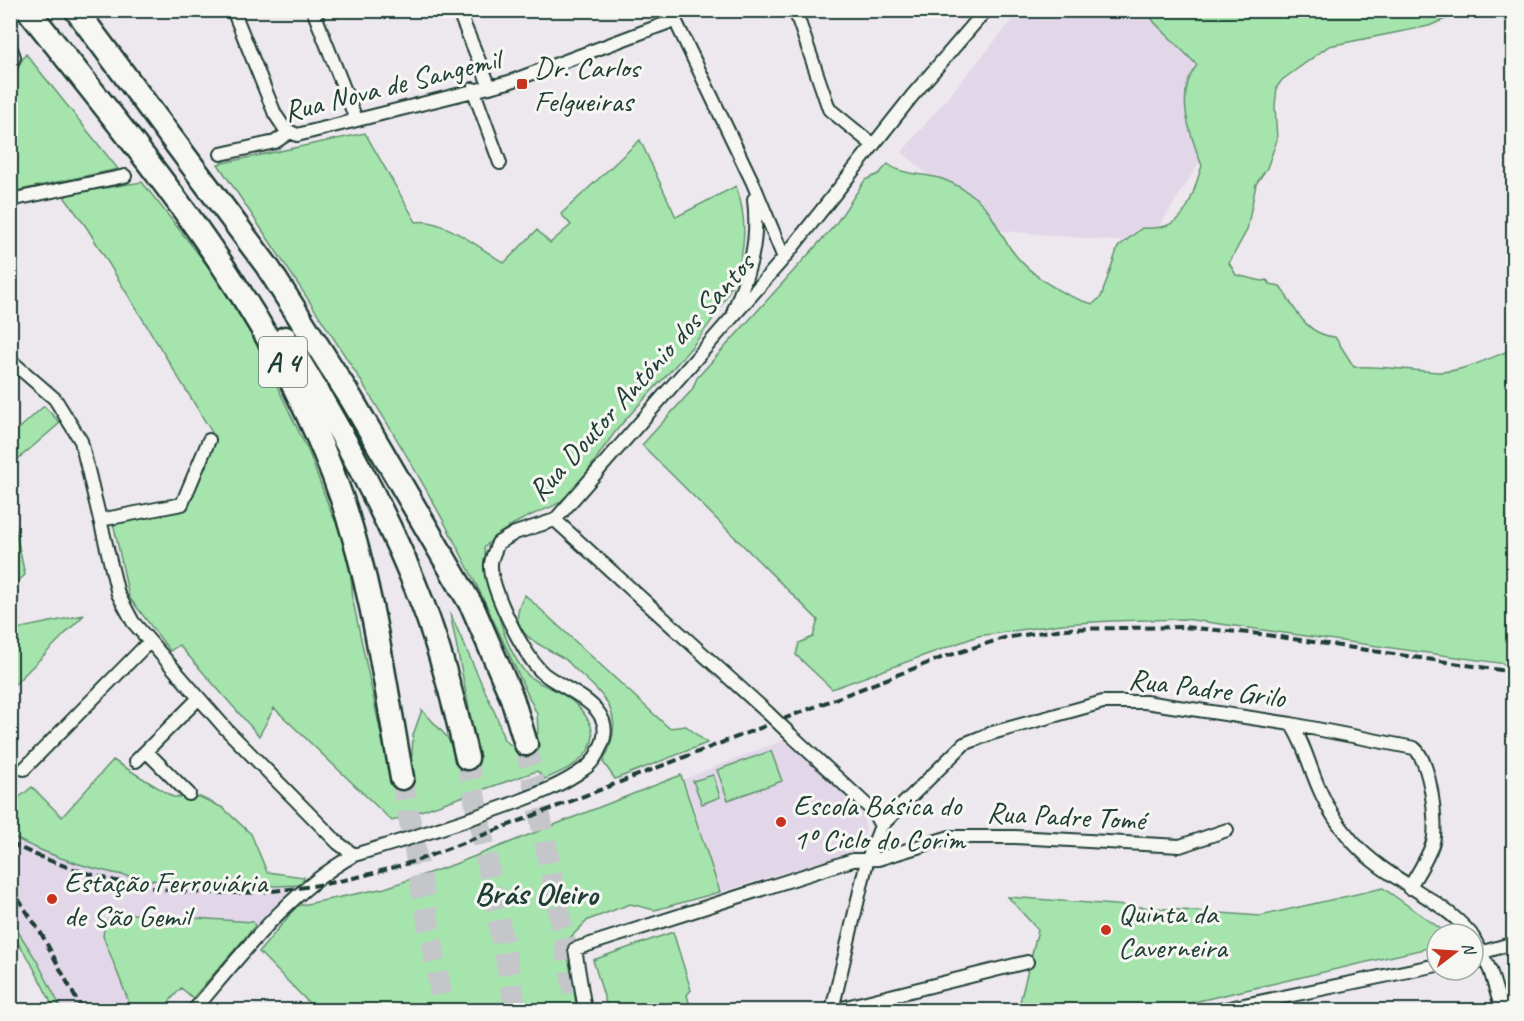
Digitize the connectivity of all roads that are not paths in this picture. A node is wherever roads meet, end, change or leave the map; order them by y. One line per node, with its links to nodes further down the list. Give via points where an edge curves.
1 (28, 10): 36 (highway, A 4, via 206,240 283,361 338,489 364,574)
2 (45, 10): 33 (highway, A 4, via 214,230 306,372 395,539 423,605)
3 (76, 10): 31 (highway, A 4, via 267,266 388,461 494,651)
4 (233, 10): 15 (street, via 275,114)
5 (313, 10): 14 (street)
6 (458, 10): 12 (street)
7 (795, 10): 16 (street, via 829,109)
8 (986, 10): 16 (street, Rua Doutor António dos Santos)
9 (674, 15): 12 (street, Rua Nova de Sangemil); 20 (street)
10 (10, 46): 11 (street, via 14,57)
11 (10, 67)
12 (490, 87): 13 (street, Rua Nova de Sangemil)
13 (473, 89): 14 (street, Rua Nova de Sangemil); 18 (street)
14 (356, 118): 15 (street, Rua Nova de Sangemil, via 297,135)
15 (290, 132): 17 (street, Rua Nova de Sangemil, via 275,142)
16 (873, 146): 22 (street, Rua Doutor António dos Santos)
17 (221, 154)
18 (501, 163)
19 (125, 176): 21 (street)
20 (753, 183): 22 (street); 23 (street, via 757,220 753,262)
21 (10, 200)
22 (784, 258): 23 (street, Rua Doutor António dos Santos)
23 (731, 318): 27 (street, Rua Doutor António dos Santos)
24 (10, 360): 26 (street, via 55,399 81,441)
25 (209, 440): 26 (street, via 182,504)
26 (99, 520): 28 (street, via 122,604)
27 (555, 520): 38 (street, bridge, via 768,712 873,811); 40 (street, Rua Doutor António dos Santos, via 498,543 491,565 505,612 542,673 579,693 600,714 604,741 596,756 586,768 523,800)
28 (149, 642): 29 (street); 35 (street)
29 (199, 698): 32 (street); 40 (street, via 331,836)
30 (1291, 724): 38 (street, Rua Padre Grilo, via 1145,702 1103,702 993,732 964,744); 42 (street, via 1301,738 1322,796 1336,819 1370,859); 42 (street, Rua Padre Grilo, via 1409,746 1419,752 1435,829 1428,855)
31 (526, 744)
32 (146, 751): 34 (street); 37 (street)
33 (467, 758)
34 (136, 761)
35 (24, 770)
36 (402, 778)
37 (189, 794)
38 (881, 826): 41 (street)
39 (1227, 830): 41 (street, Rua Padre Tomé, via 1180,846 950,837)
40 (354, 855): 49 (street, Rua Doutor António dos Santos, via 273,919)
41 (867, 861): 50 (street, Rua Padre Tomé, via 853,860 575,949); 51 (street)
42 (1409, 888): 43 (street)
43 (1457, 922)
44 (1514, 943): 45 (street)
45 (1485, 952)
46 (1027, 962): 51 (street)
47 (1425, 967): 52 (street)
48 (1485, 971): 53 (street)
49 (194, 1011)
50 (585, 1011)
51 (833, 1011)
52 (1220, 1011)
53 (1502, 1011)

